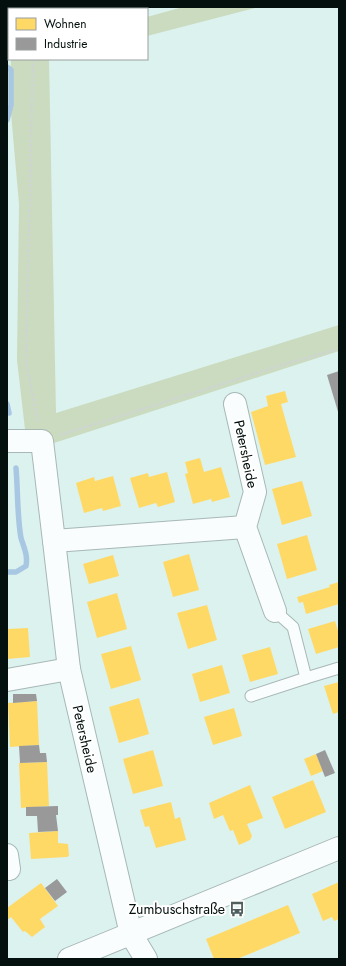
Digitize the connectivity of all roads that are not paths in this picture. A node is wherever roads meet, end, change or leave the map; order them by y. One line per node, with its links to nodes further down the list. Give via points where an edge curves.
1 (235, 404): 3 (street, Petersheide, via 255,492)
2 (7, 440): 4 (street, Petersheide, via 42,441)
3 (245, 527): 4 (street); 5 (street)
4 (54, 541): 7 (street, Petersheide)
5 (275, 611): 8 (lane, via 293,627)
6 (339, 668): 8 (lane)
7 (69, 669): 9 (street); 12 (street, Petersheide)
8 (306, 678): 10 (lane)
9 (7, 680)
10 (251, 696)
11 (339, 848): 12 (street)
12 (131, 934): 13 (street); 14 (street, Petersheide)
13 (68, 959)
14 (146, 959)

